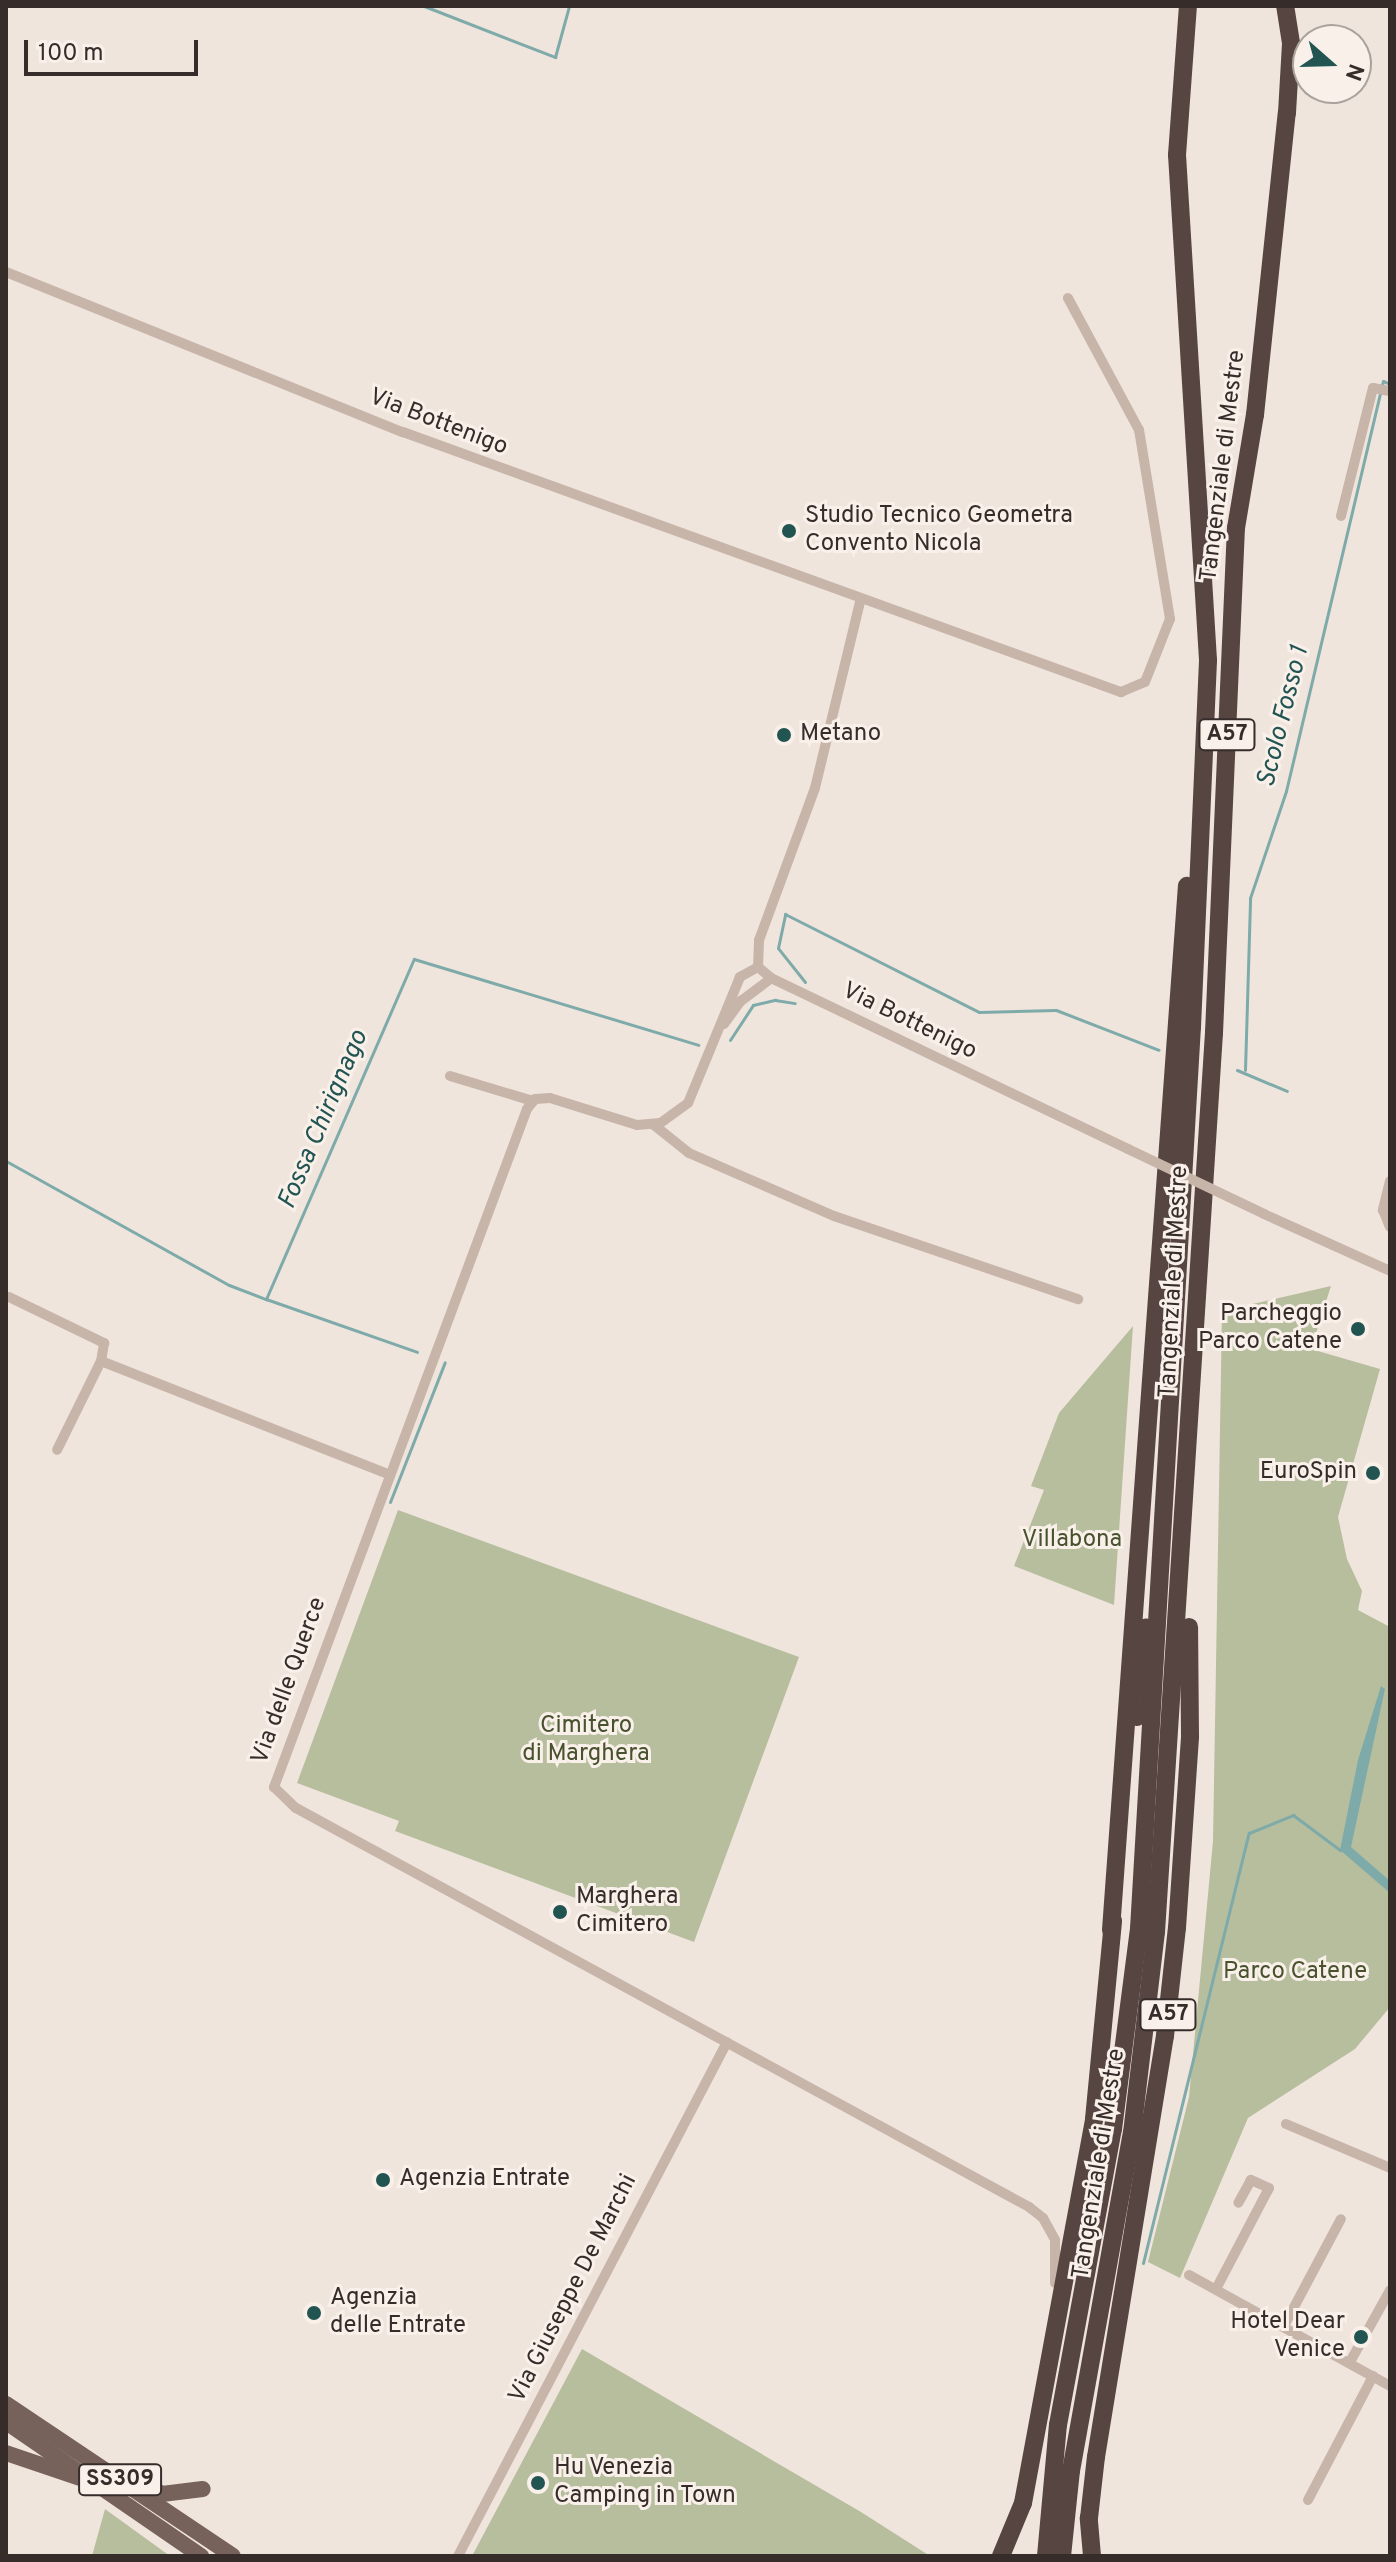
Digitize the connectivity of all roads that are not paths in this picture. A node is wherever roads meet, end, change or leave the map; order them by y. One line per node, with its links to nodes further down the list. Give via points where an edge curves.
1 (1188, 6): 8 (highway, Tangenziale di Mestre / A57, via 1177,155)
2 (1285, 6): 24 (highway, Tangenziale di Mestre / A57, via 1291,43 1287,113 1255,415 1236,528)
3 (6, 272): 7 (street, Via Bottenigo, via 403,432)
4 (1068, 298): 7 (street, Via Bottenigo, via 1128,403 1142,443 1170,619 1145,682 1121,692 1107,690)
5 (1385, 389): 6 (street, via 1373,388)
6 (1341, 516)
7 (860, 602): 9 (street, via 815,788 759,940)
8 (1208, 660): 22 (highway, Tangenziale di Mestre / A57); 26 (highway, A57, via 1158,1245)
9 (758, 967): 10 (street, Via Bottenigo); 11 (street, via 740,977)
10 (771, 978): 11 (street, via 741,1001); 18 (street, Via Bottenigo, bridge)
11 (716, 1036): 14 (street, via 688,1103)
12 (450, 1076): 13 (street)
13 (533, 1101): 14 (street, via 550,1098 637,1125); 25 (street, Via delle Querce)
14 (654, 1125): 20 (street, via 689,1153 834,1216)
15 (1390, 1181): 16 (street)
16 (1386, 1213): 17 (street)
17 (1390, 1227)
18 (1390, 1271)
19 (9, 1297): 21 (street, via 101,1339)
20 (1078, 1299)
21 (101, 1361): 23 (street); 25 (street)
22 (1170, 1413): 26 (highway, A57); 50 (highway, Tangenziale di Mestre / A57, via 1139,1929 1113,2129 1058,2425)
23 (57, 1450)
24 (1188, 1468): 51 (highway, Tangenziale di Mestre / A57, via 1156,1932 1132,2133 1071,2471); 52 (highway, A57, via 1190,1736 1177,1928 1165,2036 1096,2457 1089,2518)
25 (388, 1474): 27 (street, Via delle Querce, via 276,1772 277,1796)
26 (1111, 1930): 37 (highway, A57, via 1094,2119)
27 (727, 2042): 37 (street, via 1043,2218 1058,2257); 48 (street, Via Giuseppe De Marchi)
28 (1286, 2124): 29 (street)
29 (1390, 2168)
30 (1238, 2203): 33 (street, via 1251,2180 1269,2188)
31 (1341, 2219): 35 (street)
32 (1189, 2275): 33 (street)
33 (1216, 2289): 35 (street)
34 (1390, 2290): 36 (street)
35 (1284, 2326): 36 (street)
36 (1350, 2362): 38 (street)
37 (1049, 2365): 49 (highway, A57, via 1021,2511)
38 (1373, 2376): 39 (street); 45 (street)
39 (1390, 2386)
40 (6, 2404): 43 (main road, SS309)
41 (6, 2422): 43 (main road, SS309)
42 (6, 2453): 43 (main road)
43 (99, 2475): 44 (main road, via 118,2469 157,2493); 46 (main road, SS309); 47 (main road, SS309)
44 (203, 2489)
45 (1308, 2500)
46 (201, 2556)
47 (233, 2556)
48 (458, 2556)
49 (1001, 2556)
50 (1046, 2556)
51 (1062, 2556)
52 (1092, 2556)

